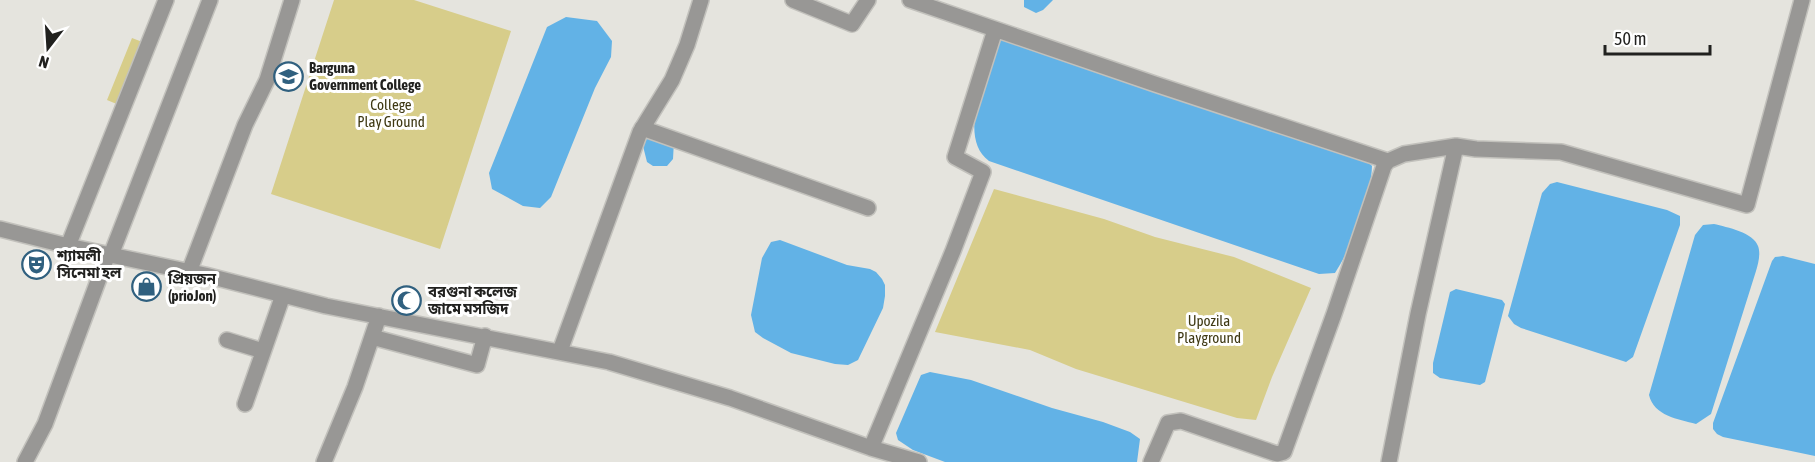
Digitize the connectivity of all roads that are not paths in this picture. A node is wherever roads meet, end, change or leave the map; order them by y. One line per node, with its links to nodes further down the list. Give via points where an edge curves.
1 (166, 0): 15 (street)
2 (210, 0): 16 (street)
3 (292, 0): 17 (street, via 267,80 245,125)
4 (700, 0): 10 (street, via 672,80)
5 (793, 0): 6 (street, via 852,24)
6 (868, 0)
7 (910, 0): 9 (street)
8 (1802, 0): 11 (street, via 1747,205 1561,152)
9 (994, 30): 12 (street); 26 (street, via 956,157 983,172)
10 (642, 128): 13 (street); 24 (street)
11 (1456, 146): 12 (street, via 1404,154); 31 (street)
12 (1388, 161): 30 (street, via 1284,452 1277,454 1174,421 1164,429)
13 (868, 208)
14 (0, 229): 15 (street)
15 (68, 246): 16 (street)
16 (110, 254): 17 (street); 27 (street, via 45,424)
17 (189, 272): 18 (street)
18 (283, 295): 19 (street); 23 (street)
19 (379, 316): 20 (street); 21 (street)
20 (485, 336): 21 (street, via 477,365); 24 (street)
21 (372, 337): 28 (street)
22 (227, 340): 23 (street)
23 (262, 351): 25 (street)
24 (560, 351): 26 (street, via 730,398)
25 (244, 404)
26 (871, 448): 29 (street)
27 (25, 462)
28 (324, 462)
29 (919, 462)
30 (1151, 462)
31 (1389, 462)

